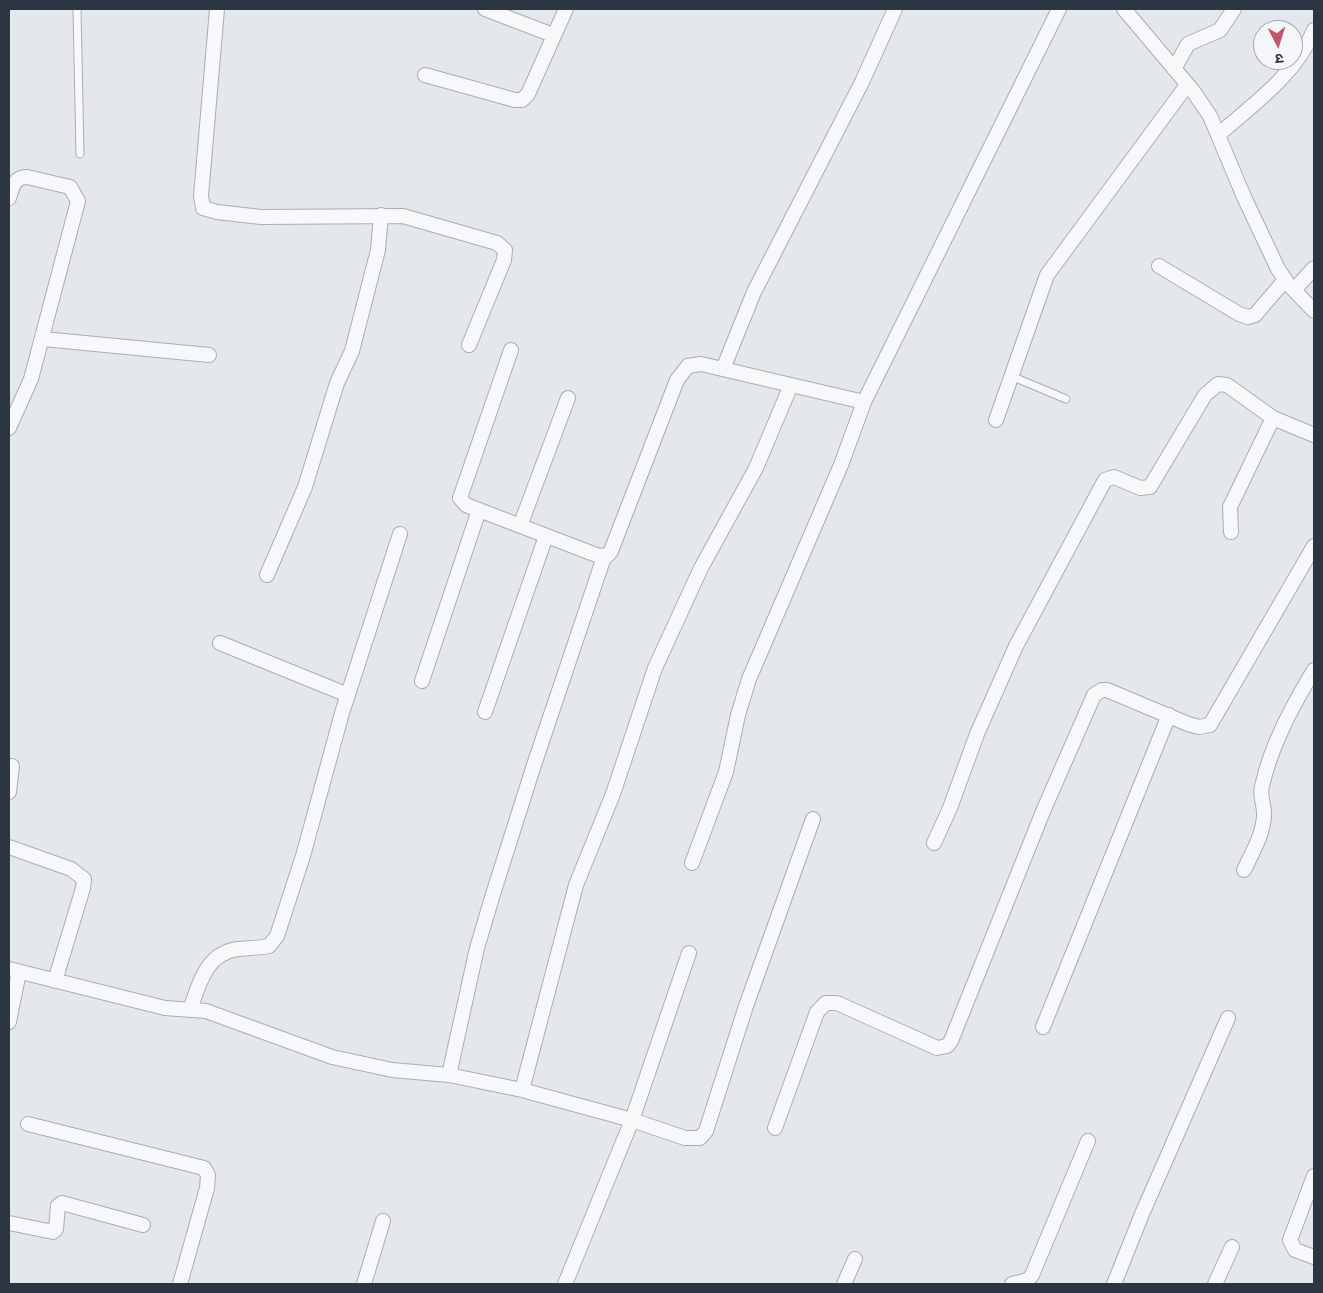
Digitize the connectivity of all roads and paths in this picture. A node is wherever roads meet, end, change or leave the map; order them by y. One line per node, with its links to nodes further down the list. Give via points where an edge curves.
1 (77, 9): 15 (lane)
2 (217, 9): 17 (street, via 203,208 261,217)
3 (485, 9): 10 (street)
4 (566, 9): 10 (street)
5 (895, 9): 26 (street, via 862,82 754,292)
6 (1059, 9): 31 (street)
7 (1124, 9): 11 (street)
8 (1234, 9): 11 (street, via 1220,30 1188,44)
9 (1314, 30): 14 (street, via 1305,50 1280,80)
10 (553, 36): 12 (street, via 528,94 522,100)
11 (1174, 69): 13 (street)
12 (425, 75)
13 (1187, 84): 14 (street); 27 (street, via 1047,276)
14 (1219, 134): 20 (street, via 1265,244)
15 (80, 154)
16 (9, 198): 22 (street, via 15,181 23,176 70,187 78,201)
17 (381, 215): 23 (street, via 418,220 502,245 504,260); 43 (street, via 378,250 352,351 337,383 305,487)
18 (1159, 266): 20 (street, via 1246,317 1255,315)
19 (1314, 268): 20 (street)
20 (1290, 285): 21 (street)
21 (1314, 311)
22 (43, 339): 25 (street); 34 (street, via 31,379)
23 (469, 345)
24 (511, 350): 36 (street, via 460,494 462,502)
25 (209, 355)
26 (723, 369): 28 (street); 42 (street, via 694,364 680,375 611,551)
27 (1010, 376): 30 (lane); 33 (street)
28 (791, 385): 31 (street); 65 (street, via 756,468 701,568 655,668 613,794 576,885)
29 (568, 398): 37 (street)
30 (1066, 400)
31 (864, 402): 55 (street, via 841,465 749,679 726,772)
32 (1273, 418): 35 (street); 38 (street, via 1230,507); 53 (street, via 1227,385 1218,384 1205,394 1150,487 1140,488 1114,477 1105,480 1016,646)
33 (996, 420)
34 (9, 428)
35 (1314, 435)
36 (479, 510): 37 (street); 46 (street)
37 (520, 526): 40 (street)
38 (1231, 532)
39 (400, 534): 47 (street)
40 (546, 536): 42 (street); 48 (street)
41 (1314, 546): 49 (street, via 1210,725 1199,727)
42 (604, 556): 64 (street, via 494,891 477,948)
43 (267, 575)
44 (220, 643): 47 (street)
45 (1314, 670): 56 (street, via 1285,720 1269,758 1261,792 1263,826)
46 (422, 681)
47 (348, 695): 60 (street, via 277,936 269,946 227,951 213,960 202,976)
48 (485, 712)
49 (1169, 716): 63 (street); 68 (street, via 1108,690 1094,695 1044,809 951,1041 947,1046 937,1048 837,1003 826,1003 817,1012)
50 (12, 766): 51 (street)
51 (9, 792)
52 (812, 820): 66 (street, via 706,1131 700,1138 692,1139)
53 (934, 842)
54 (9, 847): 59 (street, via 71,868 84,879)
55 (692, 863)
56 (1244, 870)
57 (689, 953): 66 (street)
58 (14, 970): 59 (street); 62 (street)
59 (55, 981): 60 (street, via 165,1008)
60 (190, 1010): 64 (street, via 206,1011 332,1057 392,1070)
61 (1228, 1018): 82 (street)
62 (9, 1022)
63 (1044, 1027)
64 (449, 1075): 65 (street)
65 (522, 1090): 66 (street)
66 (632, 1120): 79 (street)
67 (28, 1124): 77 (street, via 204,1168 208,1175 207,1188)
68 (775, 1128)
69 (1088, 1141): 81 (street, via 1032,1274 1028,1280)
70 (1314, 1176): 75 (street, via 1290,1240 1295,1250)
71 (384, 1221): 78 (street)
72 (9, 1223): 73 (street, via 54,1232 58,1206 62,1203)
73 (143, 1225)
74 (1232, 1247): 83 (street)
75 (1314, 1257)
76 (855, 1259): 80 (street)
77 (180, 1284)
78 (364, 1284)
79 (565, 1284)
80 (844, 1284)
81 (1012, 1284)
82 (1114, 1284)
83 (1215, 1284)

